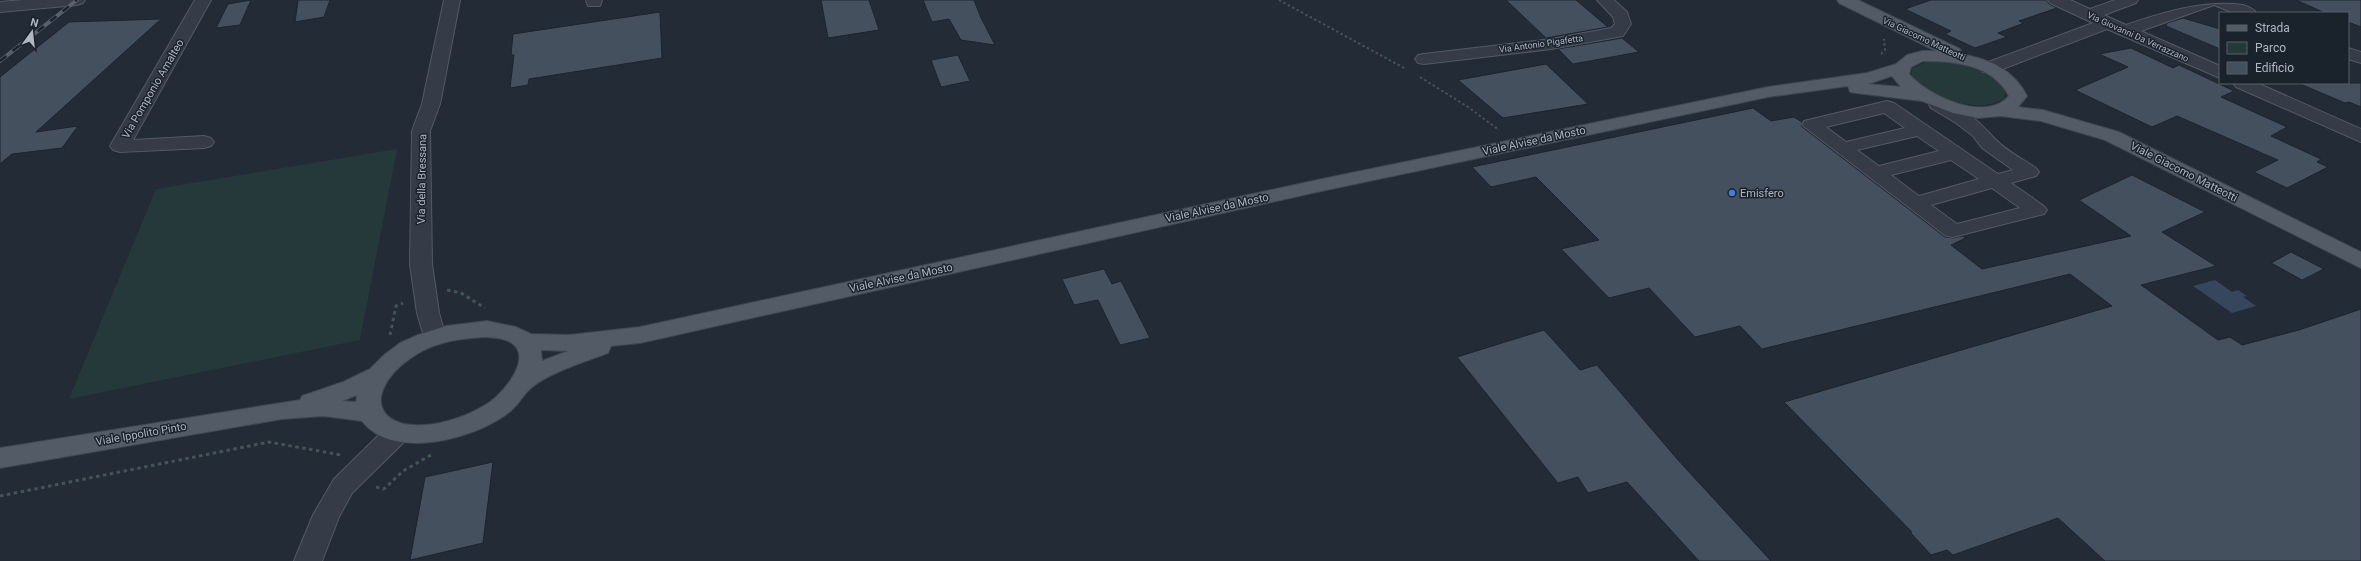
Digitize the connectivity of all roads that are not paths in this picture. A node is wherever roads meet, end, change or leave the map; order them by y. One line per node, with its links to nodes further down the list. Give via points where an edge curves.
1 (77, 0): 9 (street)
2 (203, 0): 30 (street, Via Pomponio Amalteo, via 120,146)
3 (452, 0): 38 (street, Via della Bressana, via 431,104 421,131 421,264)
4 (1605, 0): 17 (street, Via Antonio Pigafetta, via 1621,16 1622,24 1617,32 1551,44)
5 (1845, 0): 11 (main road, Via Giacomo Matteotti)
6 (2056, 0): 12 (street, Via Giovanni Da Verrazzano)
7 (2130, 0): 12 (street)
8 (2215, 0): 10 (street); 14 (street)
9 (0, 7)
10 (2245, 12)
11 (1875, 15): 18 (main road, Via Giacomo Matteotti, via 1902,40); 19 (main road, Via Giacomo Matteotti)
12 (2090, 15): 13 (street, Via Giovanni Da Verrazzano)
13 (2107, 23): 14 (street, Via Giovanni Da Verrazzano); 19 (street)
14 (2126, 31): 20 (street, Via Giovanni Da Verrazzano)
15 (2349, 53): 16 (street)
16 (2361, 58)
17 (1424, 59)
18 (1905, 64): 19 (main road, Viale Alvise da Mosto, via 1938,56); 23 (main road, Viale Alvise da Mosto, via 1870,78); 24 (main road, Via Giacomo Matteotti, via 1900,75 1904,82)
19 (1982, 65): 22 (main road, Via Giacomo Matteotti, via 2009,80)
20 (2219, 73)
21 (2244, 84): 29 (street)
22 (2015, 87): 25 (main road, via 2018,96 2015,103 2006,109); 28 (main road, via 2033,100)
23 (1797, 88): 24 (main road, Viale Alvise da Mosto, via 1879,89); 37 (main road, Viale Alvise da Mosto, via 1317,186)
24 (1931, 100): 25 (main road, Viale Alvise da Mosto, via 1956,109); 27 (street)
25 (1994, 111): 27 (street, via 1982,117); 28 (main road, Viale Giacomo Matteotti, via 2043,116)
26 (1920, 130): 31 (street); 31 (street, via 1887,107 1811,125); 32 (street)
27 (1980, 132): 34 (street, via 1989,144 2029,172)
28 (2112, 136): 36 (main road, Viale Giacomo Matteotti)
29 (2361, 136)
30 (204, 142)
31 (1843, 148): 33 (street)
32 (1955, 153): 33 (street); 34 (street)
33 (1876, 173): 35 (street)
34 (1996, 182): 35 (street); 35 (street, via 2036,210 1953,231)
35 (1916, 203)
36 (2361, 261)
37 (640, 335): 39 (main road, Viale Alvise da Mosto, via 563,343); 41 (main road, Viale Alvise da Mosto, via 584,353)
38 (434, 337): 39 (main road, via 461,330 487,328 508,332); 40 (main road, via 409,349 387,365)
39 (524, 342): 41 (main road, via 531,355 529,372)
40 (379, 375): 42 (main road, Viale Ippolito Pinto, via 328,397); 43 (main road, via 373,381 367,398)
41 (523, 382): 44 (main road, via 499,407 475,421 448,430 421,434)
42 (282, 410): 43 (main road, Viale Ippolito Pinto, via 324,407); 45 (main road, Viale Ippolito Pinto)
43 (369, 413): 44 (main road, via 379,425)
44 (397, 433): 46 (street, via 344,486 321,526)
45 (0, 458)
46 (308, 561)

